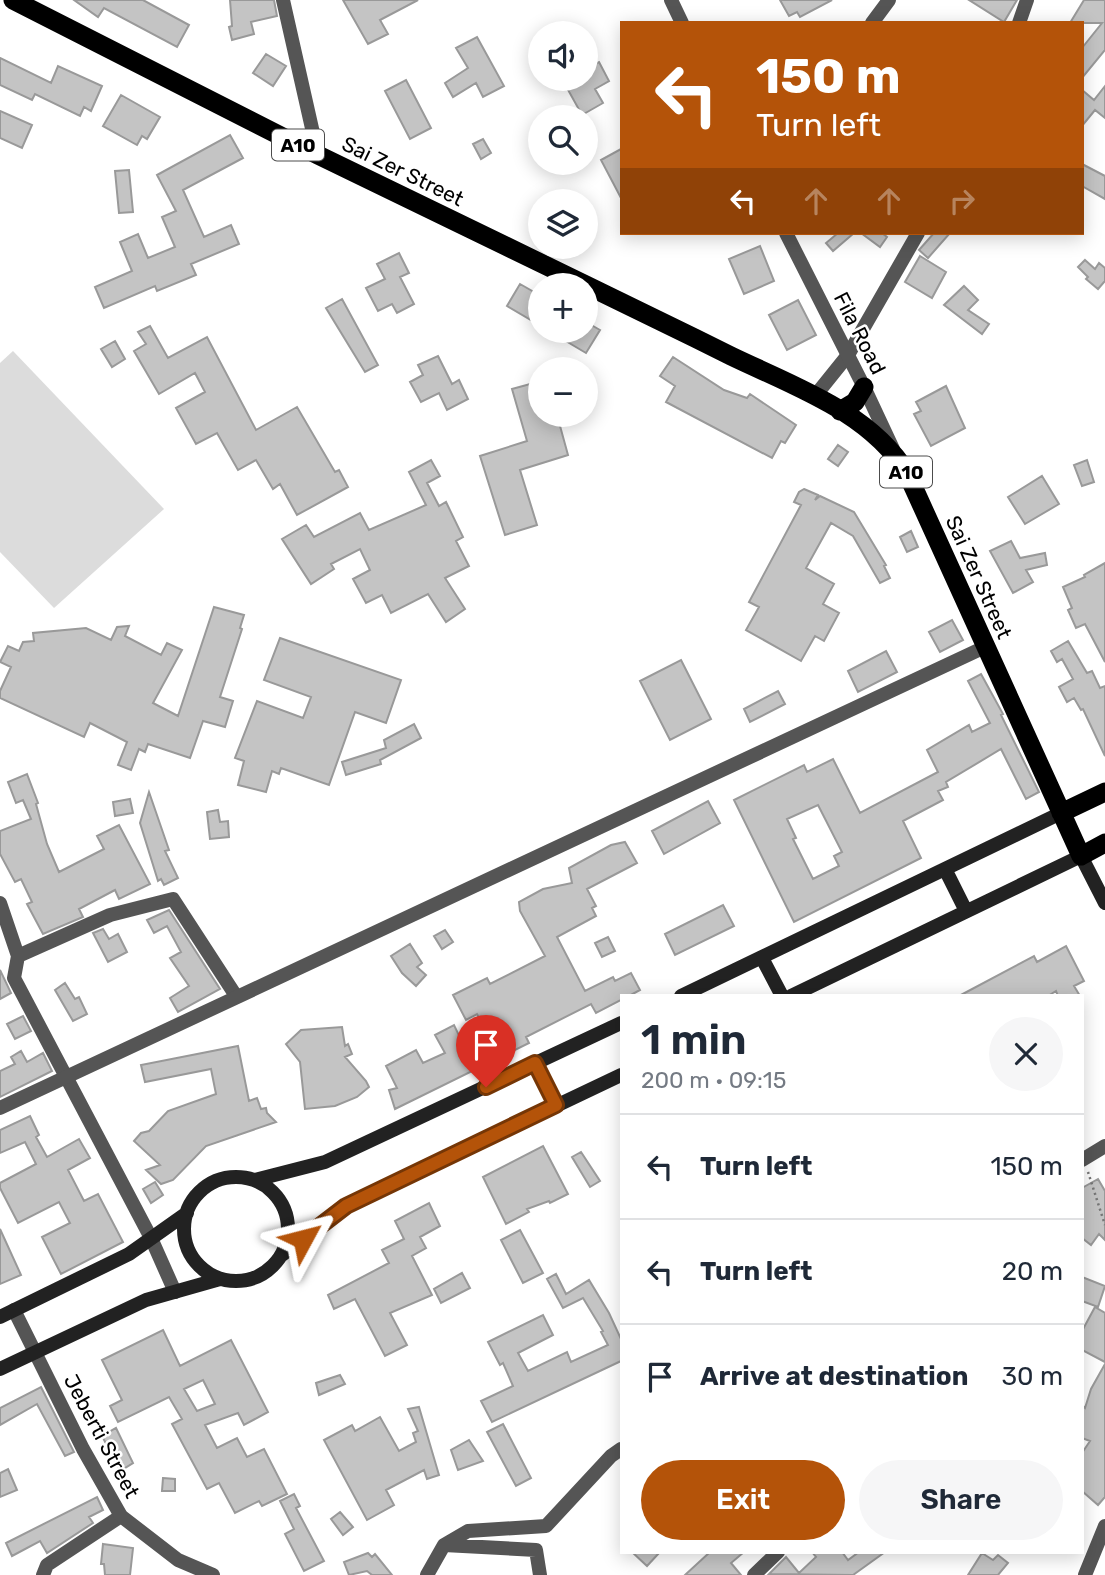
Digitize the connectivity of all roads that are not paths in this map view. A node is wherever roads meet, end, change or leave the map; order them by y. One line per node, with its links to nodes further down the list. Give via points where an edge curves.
1 (13, 0): 9 (highway, Sai Zer Street / A10)
2 (283, 0): 9 (street)
3 (671, 0): 6 (street)
4 (889, 0): 7 (street)
5 (1027, 0): 8 (street)
6 (681, 21)
7 (873, 21)
8 (1019, 21)
9 (318, 155): 12 (highway, Sai Zer Street / A10)
10 (787, 235): 14 (street, Fila Road)
11 (917, 235): 14 (street)
12 (561, 273)
13 (598, 291): 16 (highway, Sai Zer Street / A10)
14 (848, 355): 15 (street, Fila Road); 16 (street)
15 (864, 387): 17 (highway, via 855,402); 18 (street, Fila Road)
16 (815, 396): 17 (highway, Sai Zer Street / A10)
17 (840, 411): 18 (highway, Sai Zer Street / A10)
18 (895, 454): 19 (highway, Sai Zer Street / A10)
19 (985, 647): 21 (highway, Sai Zer Street / A10); 34 (street)
20 (1105, 792): 21 (highway)
21 (1061, 813): 23 (highway, A10); 24 (main road)
22 (1105, 843): 23 (highway)
23 (1081, 856): 25 (main road); 27 (main road)
24 (945, 869): 27 (main road); 29 (main road)
25 (1105, 903)
26 (0, 904): 28 (street)
27 (966, 911): 33 (main road)
28 (18, 956): 30 (street); 34 (street, via 110,915 173,899)
29 (762, 958): 31 (main road); 32 (main road)
30 (7, 979): 38 (street)
31 (685, 994)
32 (781, 994)
33 (795, 994)
34 (236, 996): 38 (street)
35 (620, 1024): 36 (main road)
36 (535, 1063): 39 (main road); 43 (main road, via 325,1162)
37 (620, 1075): 39 (main road)
38 (65, 1077): 40 (street); 45 (street)
39 (556, 1105): 46 (main road, via 346,1206)
40 (0, 1108)
41 (1105, 1146): 42 (street)
42 (1084, 1158)
43 (255, 1180): 44 (main road, via 237,1177 206,1187); 46 (main road, via 282,1203 288,1238)
44 (187, 1213): 45 (main road); 47 (main road, via 186,1245 200,1266)
45 (151, 1238): 48 (street); 49 (main road, via 129,1254)
46 (282, 1255): 47 (main road, via 254,1279)
47 (220, 1279): 48 (main road)
48 (175, 1292): 51 (main road, via 146,1300)
49 (14, 1310): 50 (main road); 51 (street, Jeberti Street)
50 (0, 1317)
51 (35, 1353): 52 (main road); 54 (street, Jeberti Street)
52 (0, 1369)
53 (620, 1450): 56 (street, via 546,1527 468,1531)
54 (121, 1516): 58 (street, via 47,1565); 59 (street, Jeberti Street, via 178,1560)
55 (1105, 1525): 63 (street)
56 (444, 1545): 60 (street); 61 (street, via 536,1550)
57 (776, 1554): 62 (street)
58 (43, 1575)
59 (213, 1575)
60 (427, 1575)
61 (540, 1575)
62 (754, 1575)
63 (1085, 1575)

